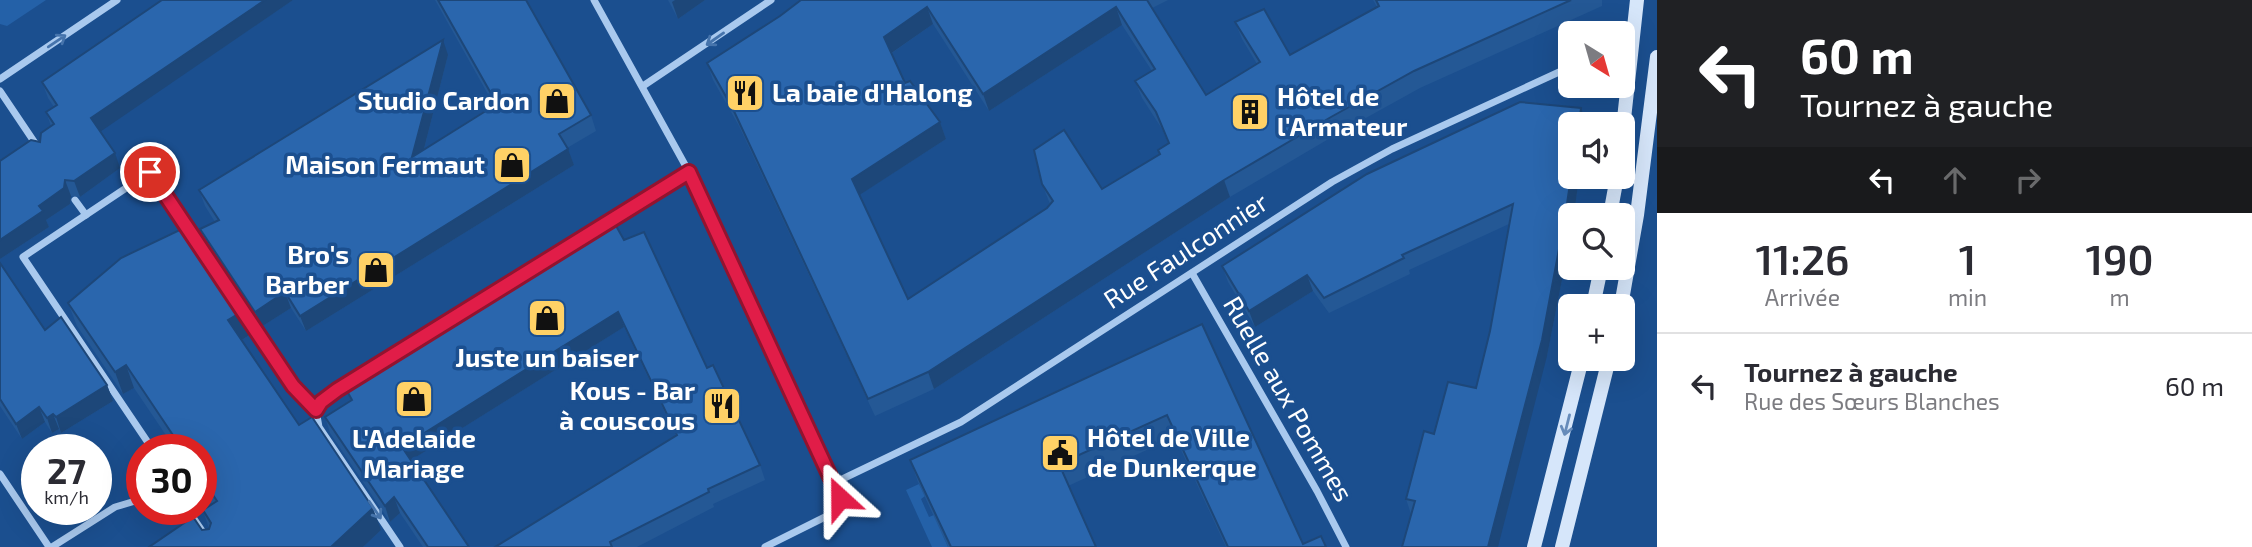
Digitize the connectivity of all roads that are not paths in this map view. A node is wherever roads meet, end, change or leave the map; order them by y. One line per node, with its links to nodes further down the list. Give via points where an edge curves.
1 (117, 0): 9 (street, one-way to 1)
2 (594, 0): 10 (street)
3 (771, 0): 10 (street, one-way to 10)
4 (1636, 0): 5 (street)
5 (1632, 21)
6 (1635, 53): 7 (street)
7 (1657, 55): 17 (street)
8 (1558, 73): 16 (street, Rue Faulconnier, via 1372,160)
9 (0, 79)
10 (643, 86): 13 (street)
11 (0, 91): 12 (street)
12 (42, 153)
13 (689, 172): 20 (street, via 337,390); 23 (street)
14 (75, 200): 15 (street)
15 (86, 215): 20 (street, via 150,172 293,386); 21 (street, via 23,257)
16 (1192, 273): 23 (street, Rue Faulconnier, via 961,422); 30 (street, Ruelle aux Pommes)
17 (1623, 294)
18 (1579, 371): 31 (street, one-way to 31)
19 (1606, 371): 32 (street)
20 (316, 410): 28 (street, one-way to 28, via 319,427)
21 (142, 434)
22 (0, 474): 26 (street)
23 (834, 483): 29 (street, via 840,498 834,512)
24 (126, 504): 26 (street)
25 (198, 525): 27 (street)
26 (51, 547)
27 (213, 547)
28 (400, 547)
29 (765, 547)
30 (1346, 547)
31 (1534, 547)
32 (1562, 547)

